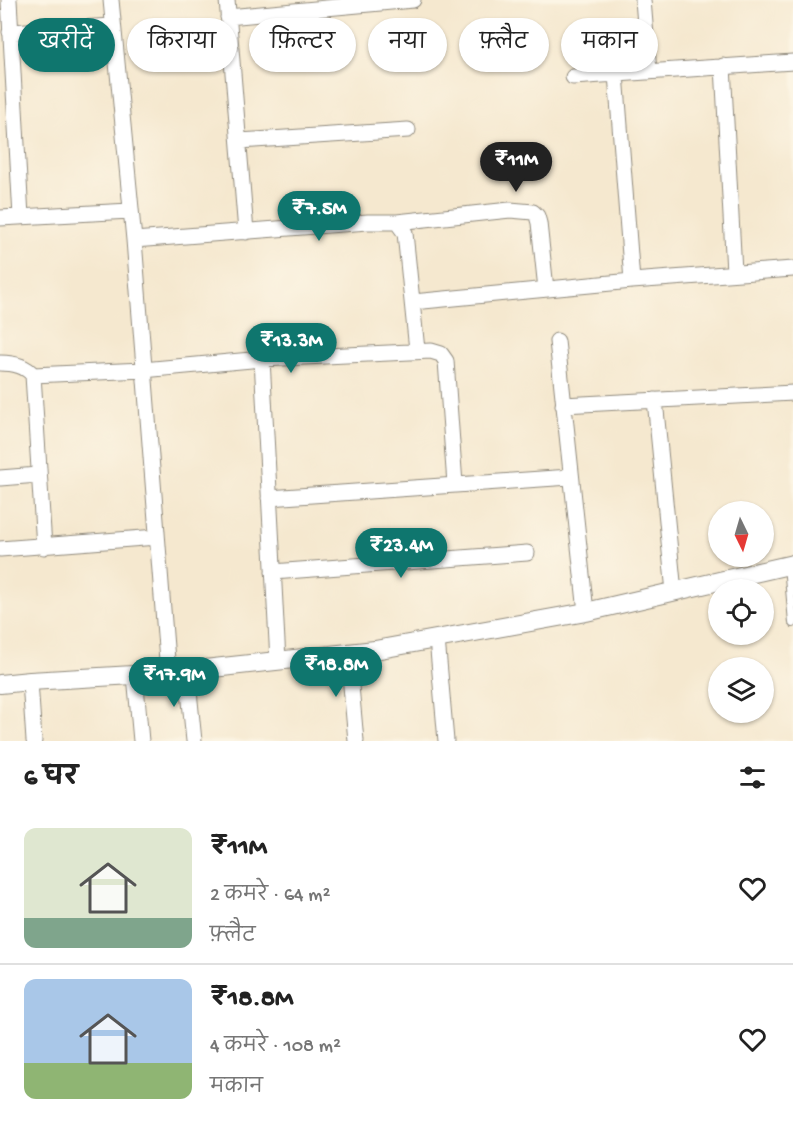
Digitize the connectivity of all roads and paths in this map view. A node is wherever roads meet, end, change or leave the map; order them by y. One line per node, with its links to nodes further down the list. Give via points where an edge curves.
1 (9, 0): 9 (street)
2 (111, 0): 7 (street)
3 (227, 0): 6 (street)
4 (413, 0): 6 (street)
5 (643, 0): 8 (street)
6 (228, 17): 20 (street)
7 (112, 18)
8 (644, 18)
9 (10, 32): 10 (street); 18 (street)
10 (18, 32)
11 (115, 48): 21 (street)
12 (793, 62): 13 (street)
13 (723, 66): 14 (street); 28 (street)
14 (658, 71)
15 (649, 72): 16 (street)
16 (616, 74): 17 (street); 29 (street)
17 (573, 77)
18 (7, 85): 22 (street)
19 (408, 130): 20 (street)
20 (239, 141): 25 (street)
21 (130, 211): 22 (street); 26 (street)
22 (21, 217): 23 (street)
23 (0, 218)
24 (397, 222): 25 (street); 30 (street, via 510,210 533,212 539,223); 31 (street, via 405,233)
25 (246, 232): 26 (street)
26 (134, 240): 36 (street)
27 (793, 269): 28 (street)
28 (734, 272): 29 (street)
29 (632, 281): 30 (street)
30 (546, 289): 31 (street)
31 (413, 302): 33 (street)
32 (557, 341): 40 (street)
33 (417, 350): 34 (street); 44 (street, via 441,354 446,361)
34 (262, 359): 36 (street); 45 (street)
35 (0, 363): 37 (street, via 20,365)
36 (143, 370): 37 (street); 46 (street)
37 (33, 375): 41 (street)
38 (793, 393): 39 (street)
39 (655, 400): 40 (street); 52 (street)
40 (563, 405): 42 (street)
41 (38, 475): 43 (street); 47 (street)
42 (570, 477): 44 (street); 53 (street)
43 (0, 478)
44 (455, 484): 45 (street)
45 (269, 498): 51 (street)
46 (157, 537): 47 (street); 59 (street)
47 (44, 547): 48 (street)
48 (0, 549)
49 (527, 553): 51 (street)
50 (791, 565): 52 (street); 54 (lane)
51 (273, 572): 57 (street)
52 (674, 592): 53 (street)
53 (586, 612): 55 (street)
54 (793, 623)
55 (436, 639): 56 (street); 67 (street)
56 (348, 653): 57 (street); 66 (street)
57 (278, 660): 58 (street)
58 (187, 671): 59 (street); 65 (street)
59 (168, 673): 60 (street)
60 (135, 675): 61 (street); 64 (street)
61 (30, 681): 62 (street); 63 (street)
62 (0, 684)
63 (34, 741)
64 (141, 741)
65 (194, 741)
66 (356, 741)
67 (446, 741)

